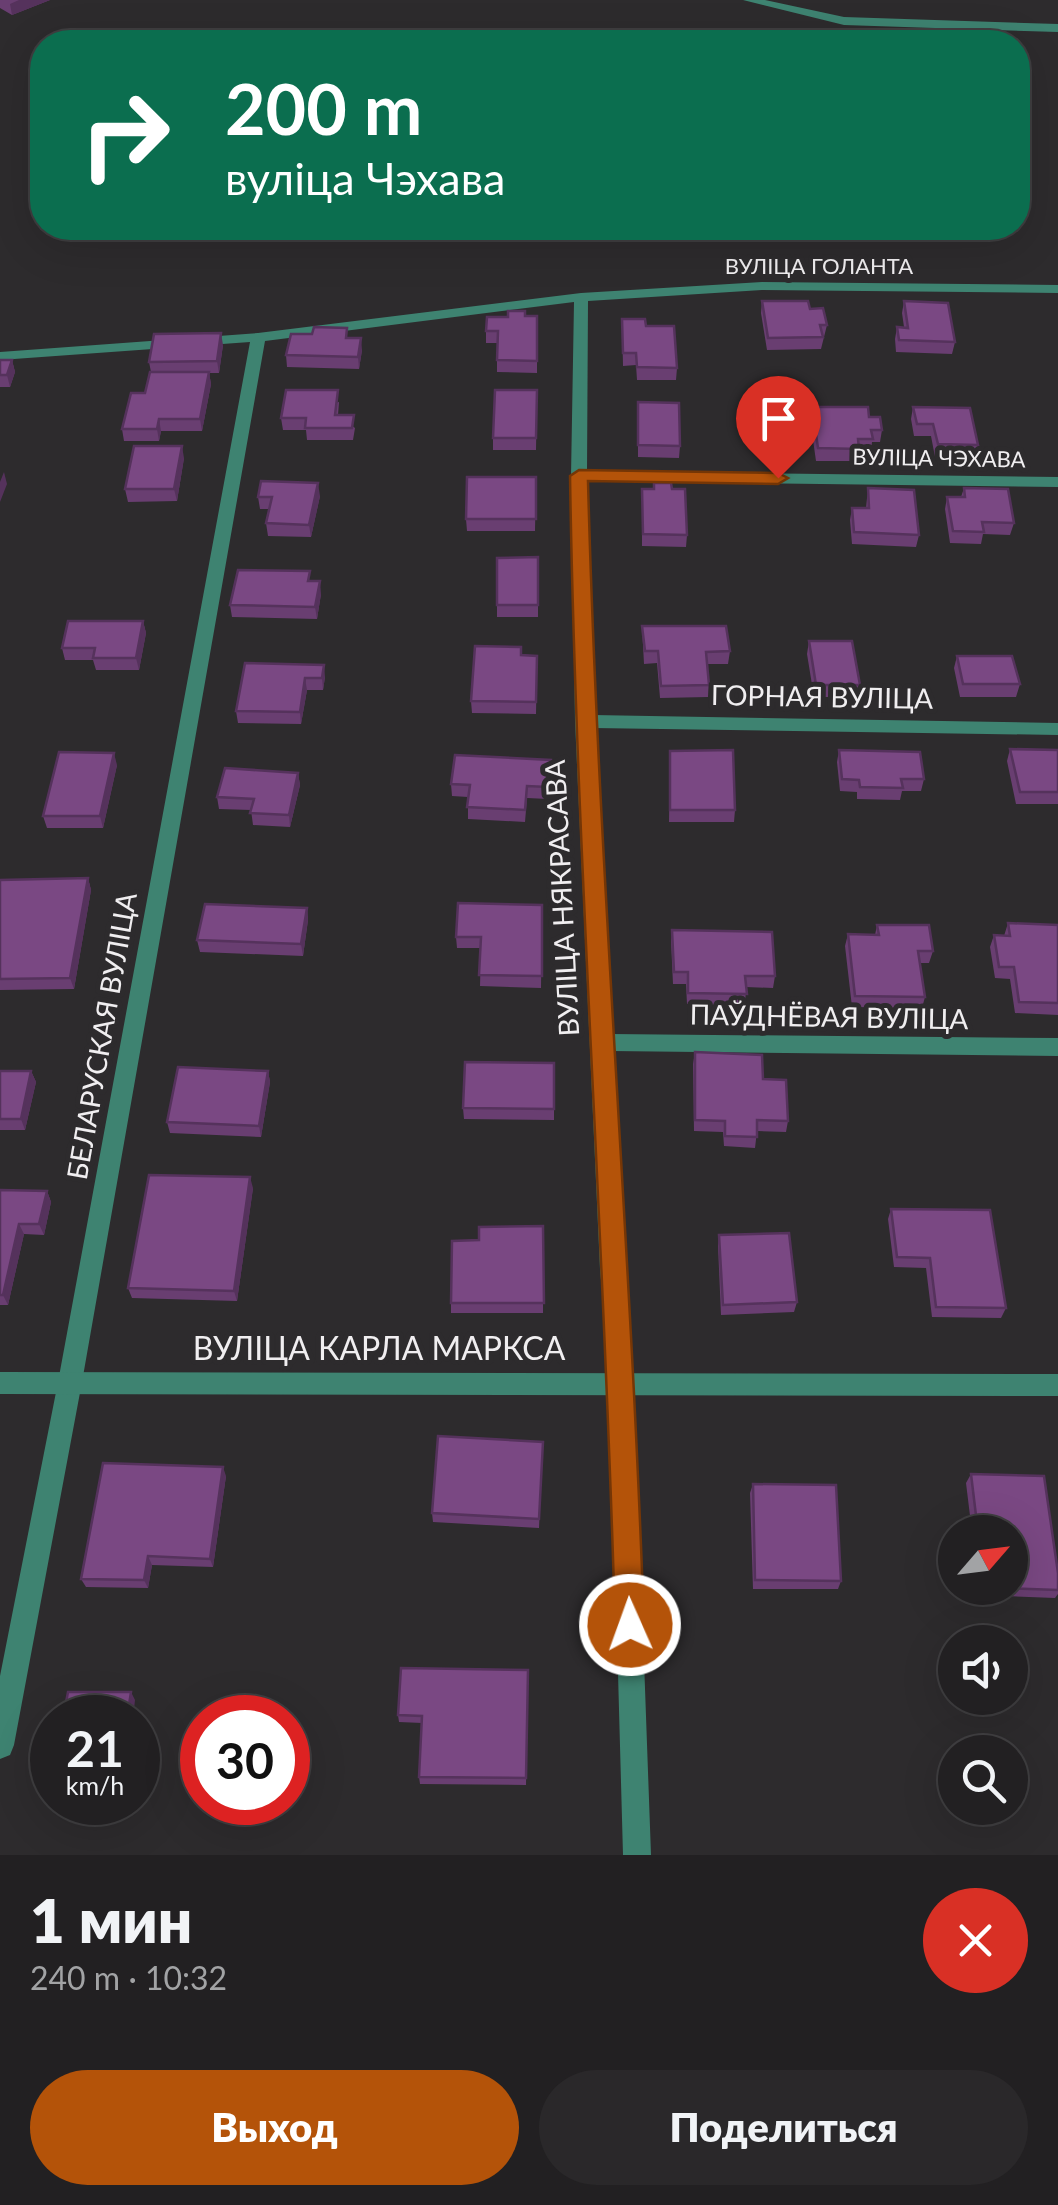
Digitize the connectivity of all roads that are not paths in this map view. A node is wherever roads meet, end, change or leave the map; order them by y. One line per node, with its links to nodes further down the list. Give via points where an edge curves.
1 (749, 0): 2 (street, via 844,22)
2 (1058, 28)
3 (1058, 289): 4 (street, ВУЛІЦА ГОЛАНТА, via 762,286)
4 (581, 297): 5 (street, ВУЛІЦА ГОЛАНТА); 7 (street, ВУЛІЦА НЯКРАСАВА)
5 (258, 337): 6 (street, ВУЛІЦА ГОЛАНТА); 13 (street, БЕЛАРУСКАЯ ВУЛІЦА)
6 (0, 356)
7 (579, 476): 8 (street, ВУЛІЦА ЧЭХАВА); 9 (street, ВУЛІЦА НЯКРАСАВА)
8 (1058, 482)
9 (584, 721): 10 (street, ГОРНАЯ ВУЛІЦА); 11 (street, ВУЛІЦА НЯКРАСАВА)
10 (1058, 729)
11 (599, 1042): 12 (street, ПАЎДНЁВАЯ ВУЛІЦА); 14 (street, ВУЛІЦА НЯКРАСАВА)
12 (1058, 1047)
13 (70, 1382): 14 (street, ВУЛІЦА КАРЛА МАРКСА); 15 (street, ВУЛІЦА КАРЛА МАРКСА); 17 (street, БЕЛАРУСКАЯ ВУЛІЦА)
14 (622, 1382): 16 (street, ВУЛІЦА КАРЛА МАРКСА); 18 (street, ВУЛІЦА НЯКРАСАВА)
15 (0, 1383)
16 (1058, 1386)
17 (0, 1745)
18 (637, 1855)

